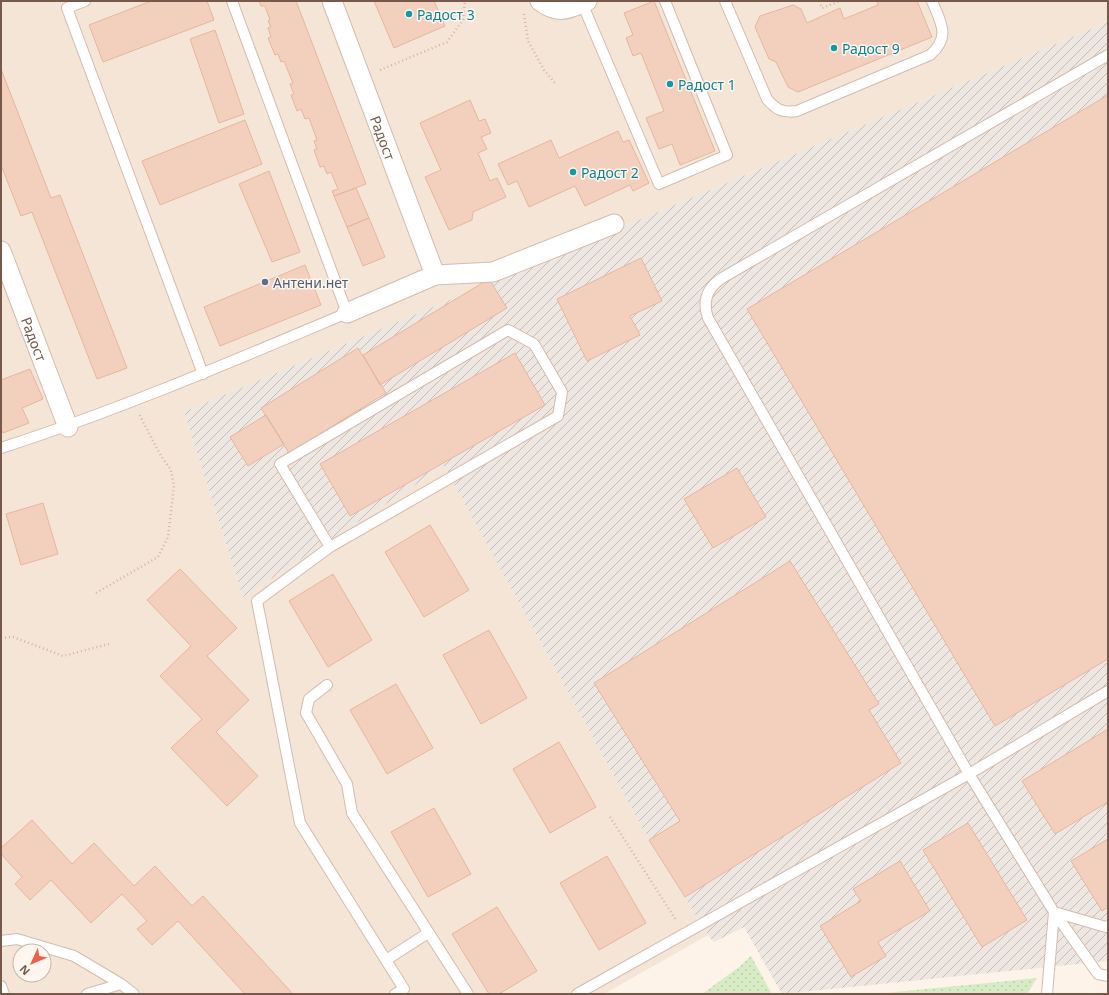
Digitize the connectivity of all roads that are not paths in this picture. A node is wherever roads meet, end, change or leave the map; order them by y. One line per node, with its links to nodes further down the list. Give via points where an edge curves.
1 (85, 1): 14 (lane, via 67,8)
2 (232, 1): 13 (lane)
3 (332, 1): 12 (street, Радост)
4 (540, 1): 8 (street, via 551,8 564,10)
5 (665, 1): 8 (lane, via 727,155 659,184)
6 (725, 1): 7 (lane, via 767,99 774,108 785,113 797,111 930,55 939,48 943,37 942,26)
7 (932, 1)
8 (585, 2)
9 (1108, 56): 20 (lane, via 722,278 708,290 705,300 708,318)
10 (614, 224): 12 (street, via 493,272)
11 (1, 251): 15 (street, Радост)
12 (435, 275): 13 (street)
13 (347, 314): 14 (lane)
14 (203, 374): 15 (lane)
15 (68, 426): 16 (lane)
16 (1, 448)
17 (330, 548): 17 (lane, via 280,464 508,330 534,344 562,392 558,416); 25 (lane, via 257,601 300,823)
18 (327, 685): 23 (lane, via 309,699 306,713 347,784 352,813)
19 (1108, 691): 20 (lane)
20 (969, 774): 21 (lane); 34 (lane)
21 (1054, 912): 22 (lane, via 1106,928); 26 (lane, via 1098,974); 35 (lane)
22 (1108, 926)
23 (428, 933): 25 (lane); 33 (lane)
24 (1, 941): 27 (lane, via 17,939 74,956)
25 (386, 960): 29 (lane)
26 (1108, 976)
27 (121, 984): 31 (lane); 32 (lane)
28 (1, 986): 30 (lane)
29 (403, 992)
30 (4, 994)
31 (87, 994)
32 (134, 994)
33 (468, 994)
34 (577, 994)
35 (1047, 994)

